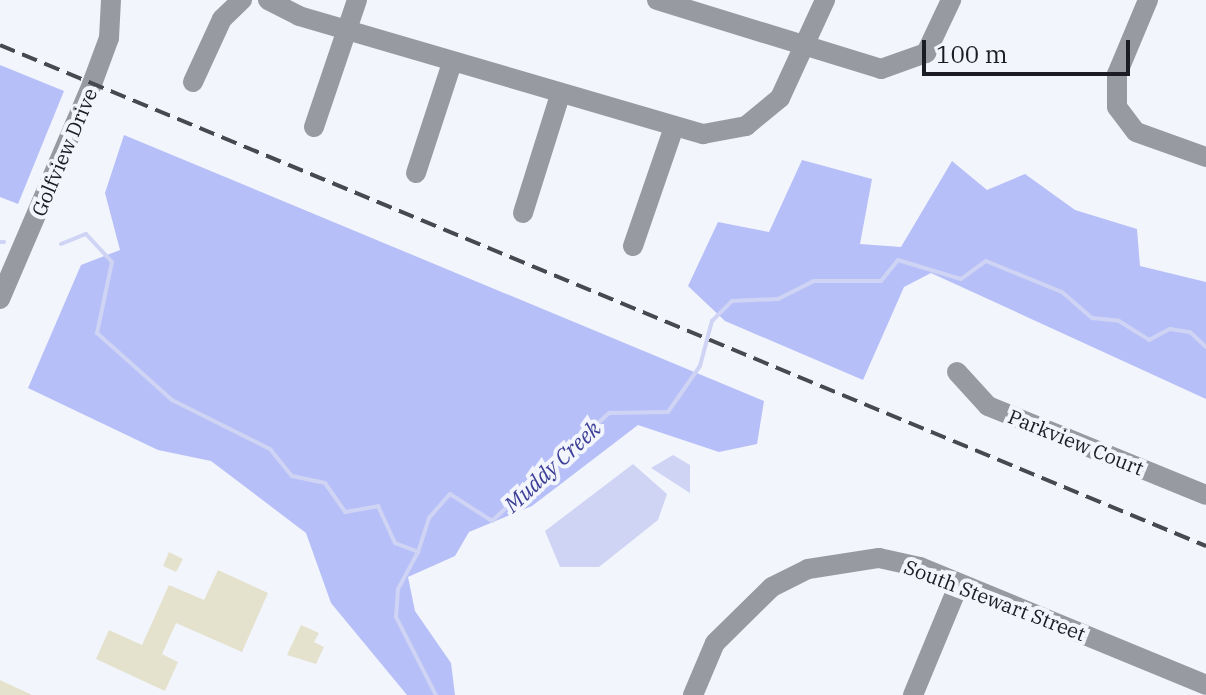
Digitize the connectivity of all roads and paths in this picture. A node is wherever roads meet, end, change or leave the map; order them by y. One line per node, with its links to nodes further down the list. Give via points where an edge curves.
1 (111, 0): 20 (street, Golfview Drive, via 109,38 92,84)
2 (242, 0): 12 (street, via 222,19)
3 (268, 0): 9 (street)
4 (357, 0): 9 (street)
5 (657, 0): 10 (street)
6 (825, 0): 10 (street)
7 (951, 0): 10 (street, via 926,53 901,67 868,67)
8 (1148, 0): 16 (street, via 1117,74 1117,107 1136,132)
9 (346, 29): 11 (street); 14 (street)
10 (805, 48): 15 (street, via 785,90 758,119 713,134)
11 (452, 63): 13 (street); 17 (street)
12 (193, 82)
13 (560, 95): 15 (street); 18 (street)
14 (314, 127)
15 (673, 130): 19 (street)
16 (1206, 157)
17 (416, 173)
18 (523, 213)
19 (633, 246)
20 (0, 299)
21 (957, 372): 22 (street, Parkview Court, via 988,406)
22 (1206, 495)
23 (959, 584): 24 (street, South Stewart Street); 25 (street, South Stewart Street, via 879,558 808,569 737,615 715,643); 26 (street)
24 (1206, 685)
25 (693, 695)
26 (913, 695)

